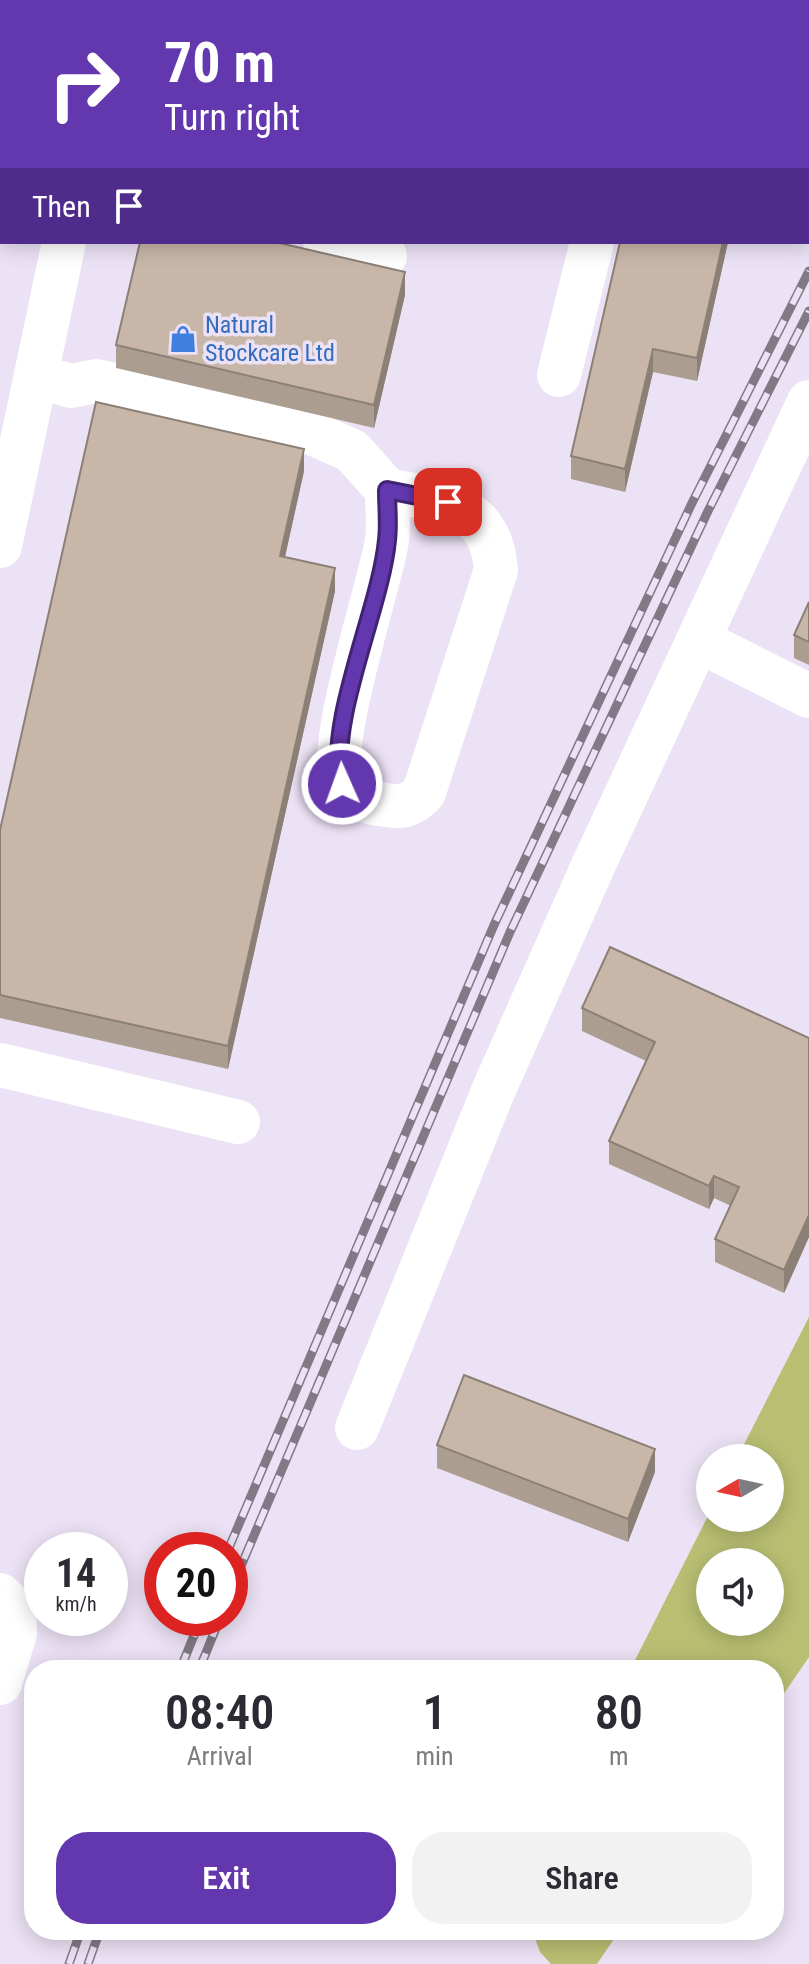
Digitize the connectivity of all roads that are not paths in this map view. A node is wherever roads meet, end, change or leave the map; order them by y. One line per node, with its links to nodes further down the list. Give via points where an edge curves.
1 (64, 244): 6 (street)
2 (334, 244): 4 (street)
3 (592, 244): 5 (street)
4 (385, 256)
5 (559, 375)
6 (37, 376): 8 (street, via 71,386 96,381 310,432 352,451); 9 (street)
7 (809, 402): 10 (street)
8 (387, 490): 8 (street, via 387,541 337,766 342,784 355,795 398,807 416,802 424,792 496,570 494,546 474,517 448,502)
9 (0, 546)
10 (698, 640): 11 (street); 14 (street, via 494,1089)
11 (809, 696)
12 (0, 1065): 13 (street)
13 (238, 1122)
14 (357, 1428)
15 (0, 1595): 16 (street, via 14,1609 15,1633)
16 (0, 1683)

